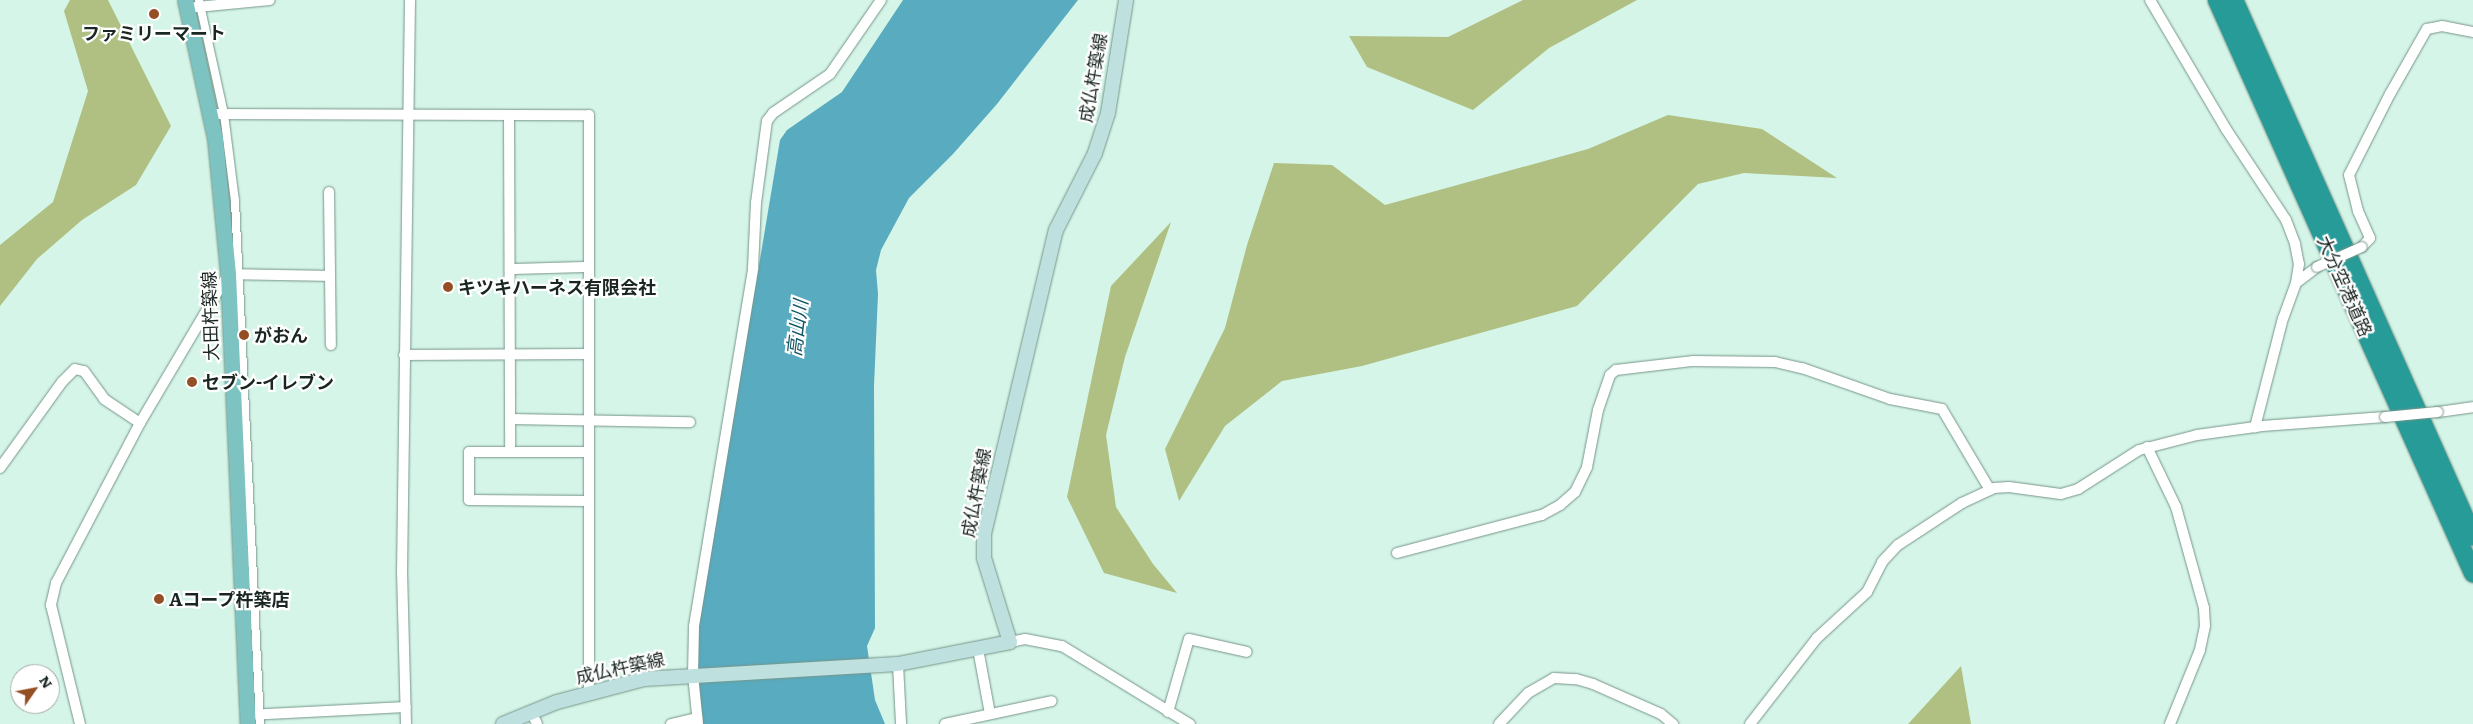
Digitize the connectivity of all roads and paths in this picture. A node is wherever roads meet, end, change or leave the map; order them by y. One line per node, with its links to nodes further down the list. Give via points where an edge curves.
1 (270, 0): 8 (street)
2 (410, 0): 11 (street)
3 (881, 0): 42 (street, via 830,74 773,113 767,121 756,203 753,268 696,607)
4 (1126, 0): 38 (main road, 成仏杵築線, via 1108,113 1095,153 1056,230 984,534 984,558)
5 (2150, 0): 18 (street, via 2226,129 2286,220 2299,264)
6 (2217, 0): 37 (highway, 大分空港道路)
7 (2234, 0): 35 (highway, 大分空港道路)
8 (192, 3): 10 (main road, 大田杵築線)
9 (2473, 32): 18 (street, bridge, via 2442,26 2427,29 2349,175 2358,211 2370,238 2362,247 2317,267)
10 (217, 114): 11 (street); 16 (main road, 大田杵築線)
11 (407, 115): 12 (street); 21 (street)
12 (509, 116): 14 (street, via 588,115); 15 (street)
13 (329, 192): 17 (street)
14 (588, 267): 15 (street); 20 (street)
15 (510, 269): 22 (street)
16 (233, 275): 17 (street); 27 (street); 49 (main road, 大田杵築線)
17 (330, 276): 19 (street)
18 (2296, 283): 28 (street, via 2283,318)
19 (331, 345)
20 (588, 354): 22 (street); 25 (street)
21 (404, 355): 22 (street); 45 (street, via 402,573)
22 (510, 355): 24 (street)
23 (2473, 406): 28 (street, bridge, via 2438,412)
24 (510, 419): 25 (street); 30 (street)
25 (588, 422): 26 (street); 31 (street)
26 (690, 422)
27 (140, 423): 32 (street, via 104,398 84,371 75,369 62,382); 51 (street, via 56,583 51,605)
28 (2255, 427): 29 (street, via 2197,435)
29 (2147, 447): 33 (street, via 2078,489 2061,494 2009,487); 62 (street, via 2176,507 2204,608 2200,650)
30 (510, 452): 31 (street); 34 (street, via 469,452 469,500)
31 (588, 452): 34 (street)
32 (0, 468)
33 (1990, 490): 36 (street, via 1942,409 1890,399 1810,370 1775,362 1693,361 1616,370 1610,375 1598,410 1587,467 1575,492 1560,505 1542,515); 61 (street, via 1962,502 1898,545 1882,562 1867,592 1818,638)
34 (588, 501): 43 (street)
35 (2473, 536)
36 (1396, 553)
37 (2473, 573)
38 (1010, 642): 39 (main road, 成仏杵築線); 47 (street, via 1025,639 1062,646)
39 (978, 649): 41 (main road, 成仏杵築線); 48 (street)
40 (1247, 652): 47 (street, via 1189,640)
41 (898, 664): 42 (main road, 成仏杵築線); 56 (street)
42 (693, 674): 43 (main road, 成仏杵築線, via 644,679); 50 (street)
43 (588, 692): 46 (main road, 成仏杵築線)
44 (1052, 701): 48 (street)
45 (406, 707): 49 (street); 52 (street)
46 (531, 711): 53 (main road, 成仏杵築線); 54 (street)
47 (1168, 712): 58 (street)
48 (990, 714): 57 (street)
49 (254, 719)
50 (698, 721): 55 (street)
51 (80, 724)
52 (406, 724)
53 (503, 724)
54 (537, 724)
55 (672, 724)
56 (901, 724)
57 (945, 724)
58 (1190, 724)
59 (1499, 724): 60 (street, via 1528,693 1554,678 1593,684 1661,714)
60 (1674, 724)
61 (1750, 724)
62 (2170, 724)

